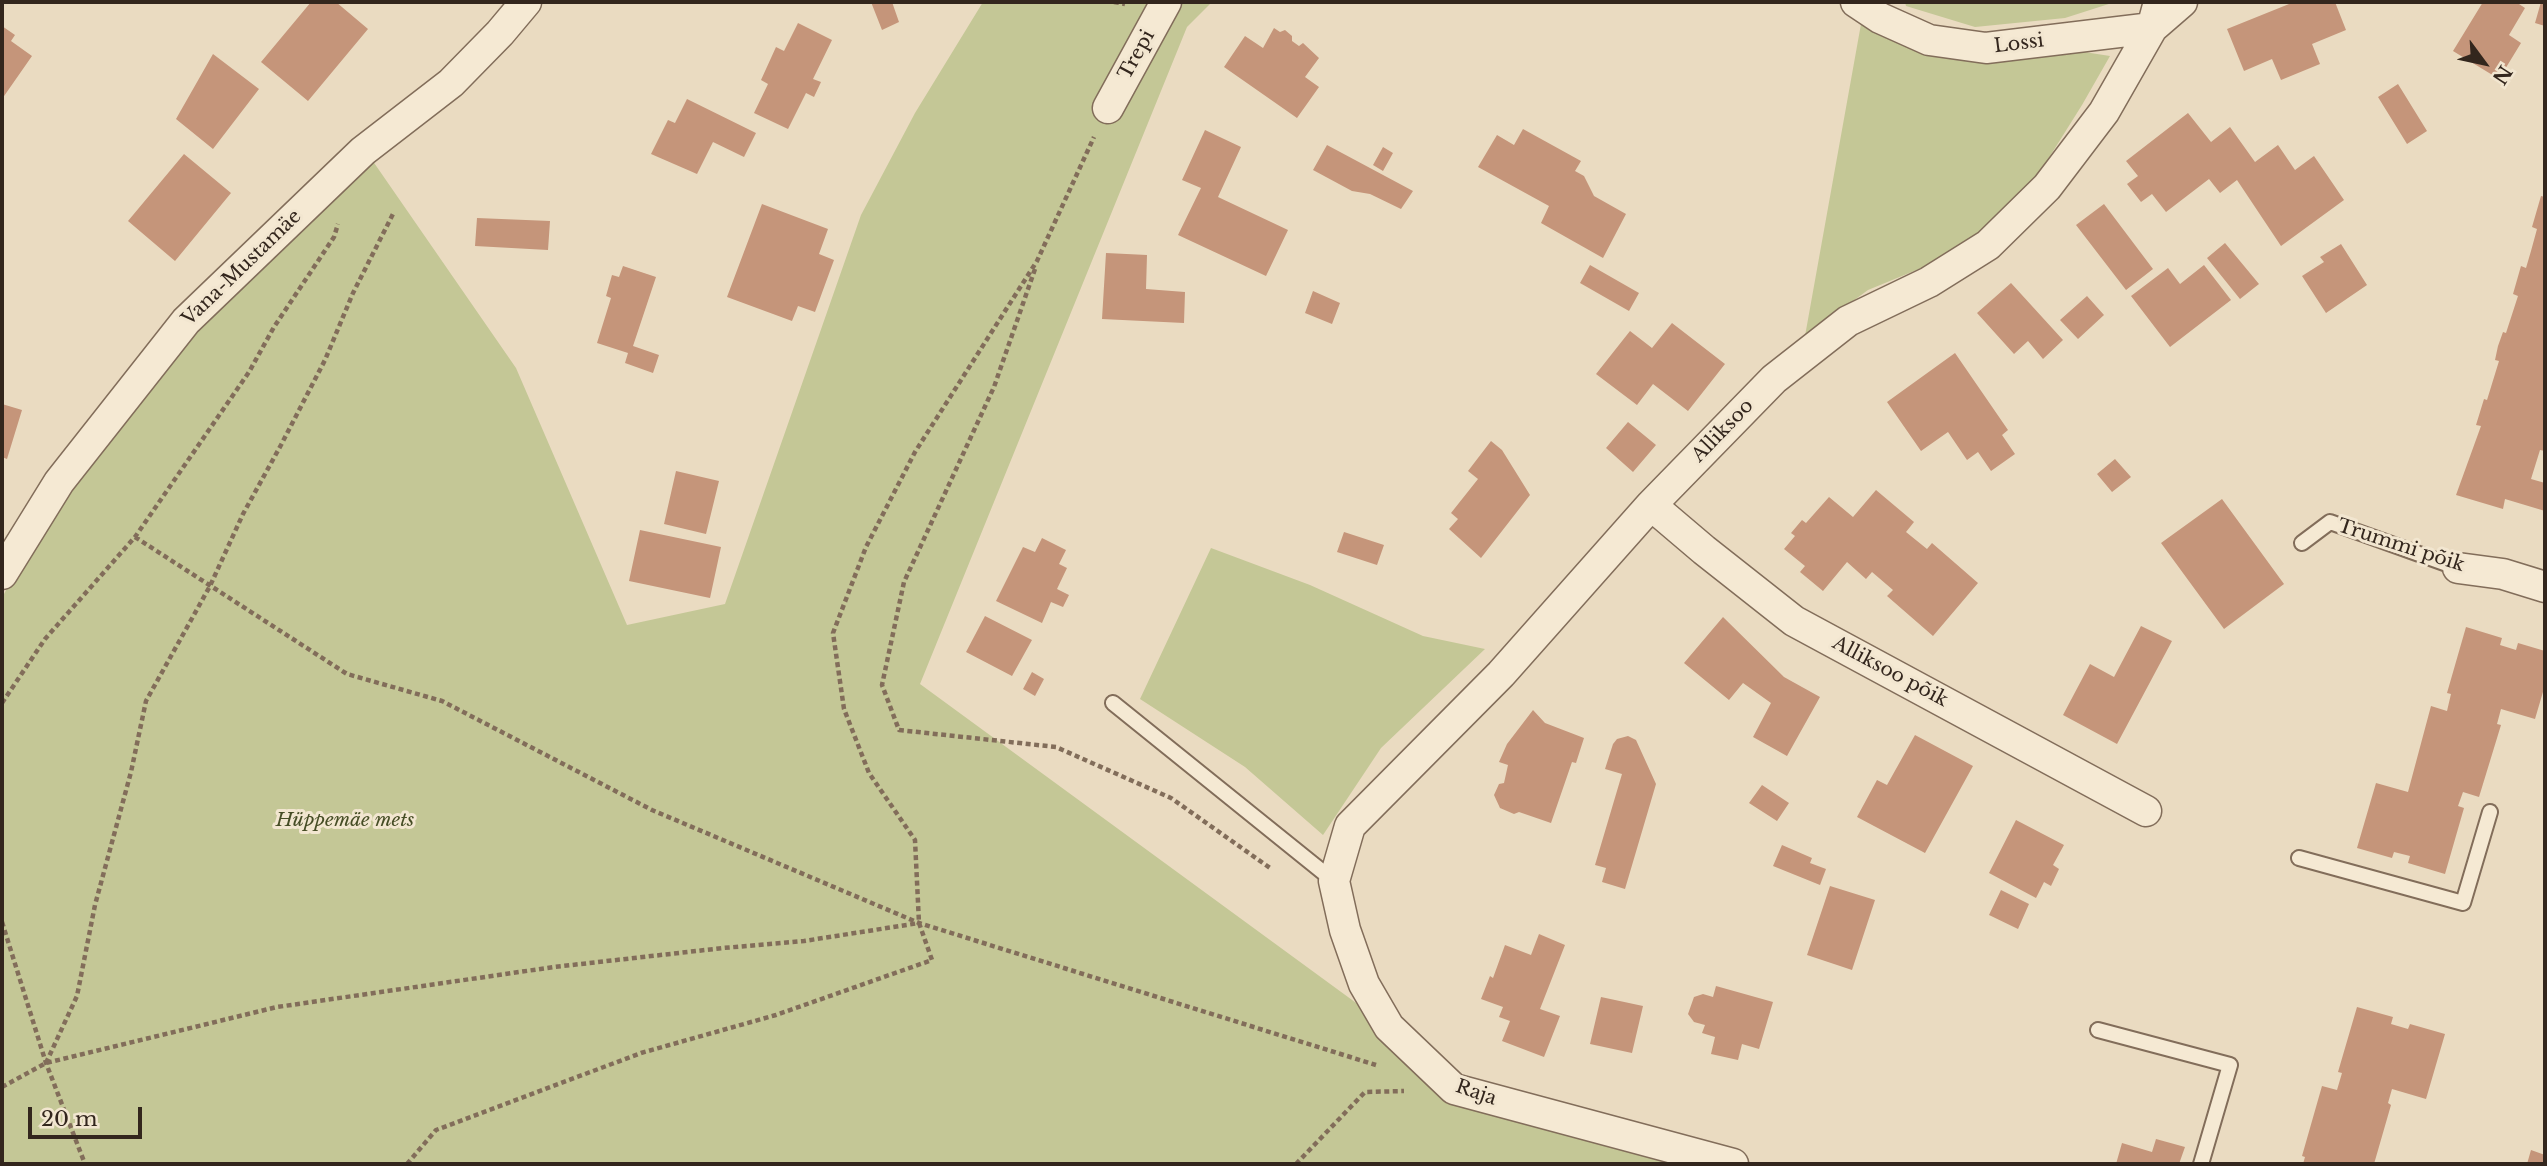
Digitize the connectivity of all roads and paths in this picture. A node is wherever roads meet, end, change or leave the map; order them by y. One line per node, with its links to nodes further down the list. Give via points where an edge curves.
1 (526, 2): 14 (street, Vana-Mustamäe, via 451,83 363,151 186,321 59,482)
2 (1166, 2): 6 (street, Trepi)
3 (1856, 2): 5 (street, Lossi, via 1928,40 1986,48)
4 (2182, 2): 5 (street)
5 (2156, 15): 10 (street, Alliksoo, via 2104,112 2047,187 1988,245 1929,282 1848,321 1774,379)
6 (1108, 108): 9 (path)
7 (342, 212): 11 (path, via 334,237 249,372)
8 (393, 214): 15 (path)
9 (1037, 261): 22 (path, via 994,387 904,582 883,685 899,730 1056,747 1171,798); 25 (path, via 915,452 866,547 832,634 844,709 869,773 915,841)
10 (1651, 505): 19 (street, Alliksoo põik, via 1794,621); 23 (street, Alliksoo, via 1501,674 1350,826)
11 (135, 537): 15 (path); 17 (path, via 45,639)
12 (2302, 542): 13 (lane, Trummi põik, via 2330,522)
13 (2458, 568): 16 (street, Trummi põik, via 2503,574)
14 (2, 574)
15 (211, 586): 25 (path, via 347,674 442,701 652,810); 27 (path, via 146,701 77,996)
16 (2545, 587)
17 (2, 703)
18 (1113, 704): 23 (lane)
19 (2147, 811)
20 (2490, 812): 21 (lane, via 2463,903)
21 (2300, 858)
22 (1274, 870)
23 (1334, 881): 30 (street, Raja, via 1364,984 1389,1027)
24 (2, 922): 27 (path)
25 (919, 923): 27 (path, via 804,941 554,967 277,1007); 28 (path); 32 (path, via 932,960 776,1014 641,1053 436,1130)
26 (2098, 1030): 35 (lane, via 2230,1065)
27 (46, 1063): 29 (path); 31 (path)
28 (1388, 1068)
29 (2, 1087)
30 (1454, 1089): 33 (path, via 1365,1093); 34 (street, Raja)
31 (85, 1164)
32 (407, 1164)
33 (1296, 1164)
34 (1733, 1164)
35 (2201, 1164)

